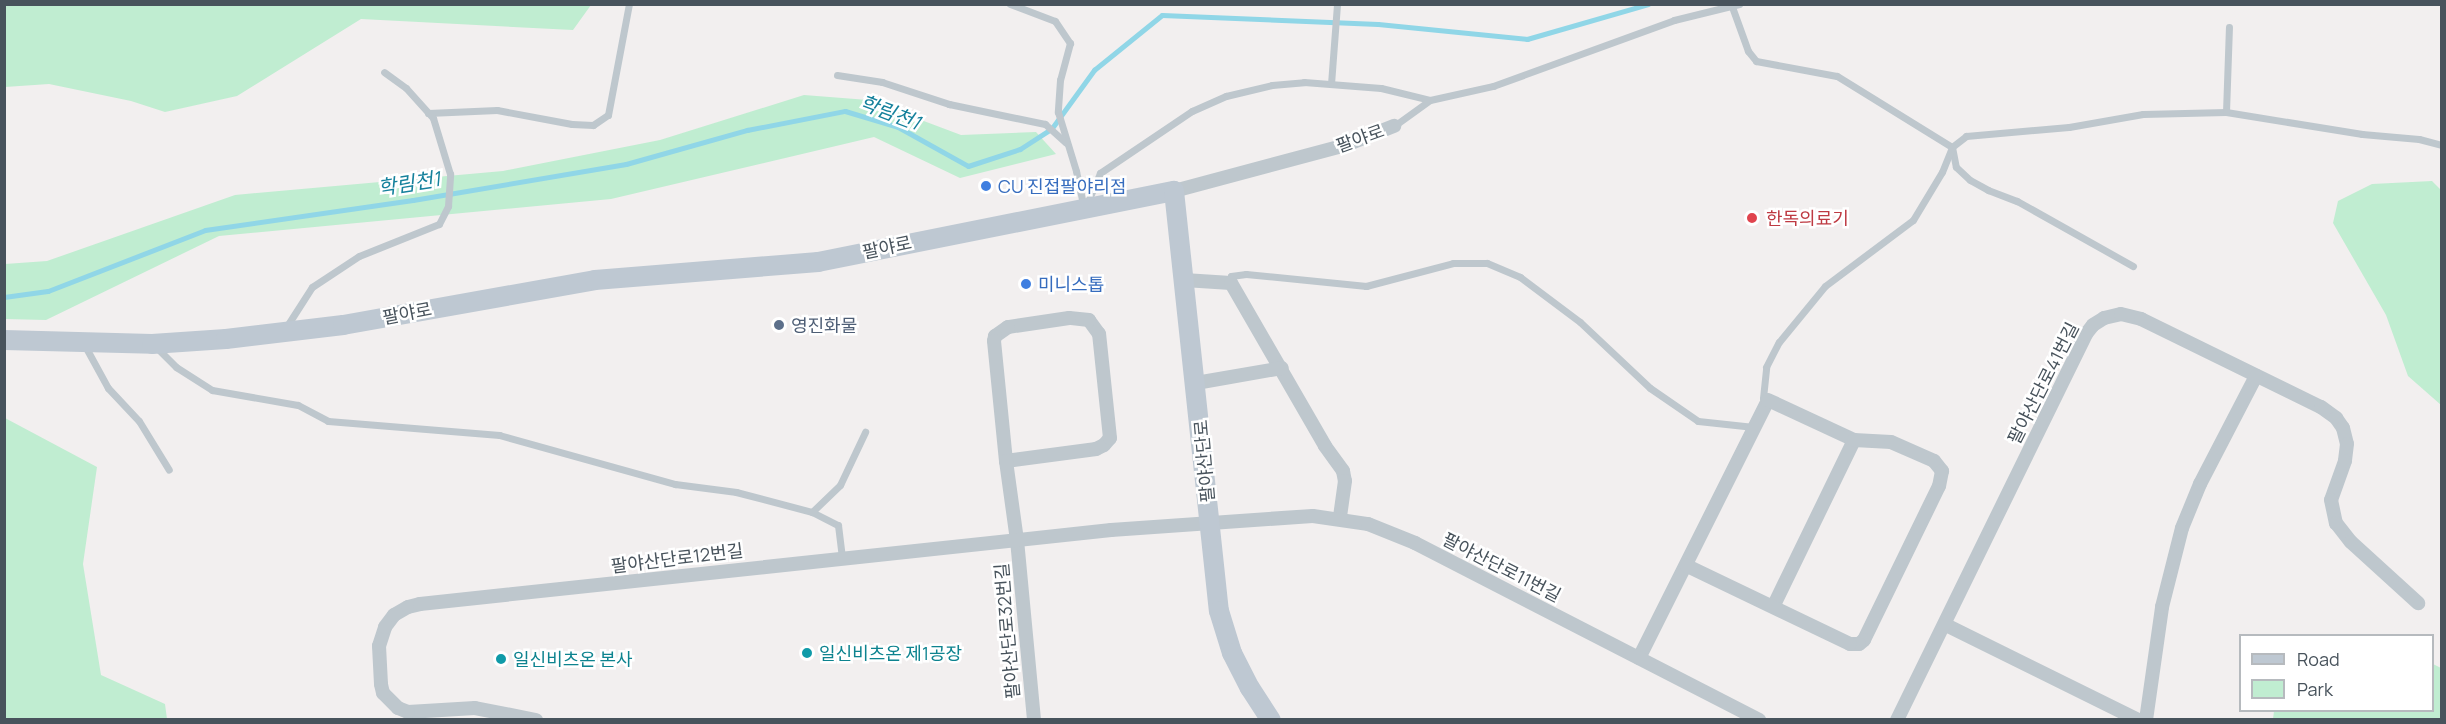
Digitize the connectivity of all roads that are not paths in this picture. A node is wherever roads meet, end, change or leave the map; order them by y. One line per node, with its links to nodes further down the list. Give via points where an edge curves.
1 (629, 4): 11 (lane, via 608,115 593,124 572,124 497,110)
2 (1010, 4): 13 (lane, via 1055,21 1071,43 1060,80 1058,112)
3 (1337, 4): 8 (lane)
4 (1734, 5): 9 (lane, 팔야로, via 1674,20 1493,86); 15 (lane, via 1748,51 1756,61 1838,76)
5 (2229, 27): 10 (lane)
6 (384, 72): 11 (lane, via 406,88)
7 (837, 75): 13 (lane, via 882,82 949,104 1045,124)
8 (1331, 84): 9 (lane, via 1380,88); 17 (lane, via 1272,85 1226,96 1192,111 1100,173)
9 (1430, 100): 12 (lane, 팔야로)
10 (2226, 112): 14 (lane, via 2419,139); 15 (lane, via 2143,114 2069,127 1966,136)
11 (428, 113): 21 (lane, via 433,118 450,174 448,206 439,225 359,256 312,287)
12 (1394, 126): 16 (street, 팔야로, via 1346,145)
13 (1068, 144): 17 (lane)
14 (2442, 146)
15 (1952, 147): 18 (lane, via 1956,167 1970,180 2017,201); 28 (lane, via 1913,220 1826,286 1779,342 1766,367 1763,398)
16 (1174, 191): 17 (street, 팔야로); 19 (street, 팔야산단로)
17 (1084, 211): 21 (street, 팔야로, via 819,262 595,280)
18 (2133, 266)
19 (1184, 280): 20 (street); 27 (street, 팔야산단로)
20 (1231, 283): 25 (street); 29 (lane, via 1231,276 1246,274 1366,286 1452,263 1487,263 1520,277 1580,322 1650,388 1698,421)
21 (284, 332): 24 (street, 팔야로)
22 (4, 340): 23 (street, 팔야로)
23 (84, 344): 24 (street, 팔야로); 33 (lane, via 108,388 139,422)
24 (152, 344): 34 (lane, via 176,367 212,390 298,405 328,421 499,435 675,484 736,492)
25 (1282, 368): 27 (street); 35 (street, via 1343,471)
26 (2256, 376): 40 (street, 팔야산단로41번길, via 2336,418 2347,444 2331,500 2336,523 2351,542); 42 (street, 팔야산단로41번길, via 2141,319 2121,314 2093,325); 50 (street, via 2200,484 2182,528 2164,596)
27 (1196, 383): 36 (street, 팔야산단로)
28 (1768, 400): 29 (street); 31 (street)
29 (1754, 427): 39 (street)
30 (865, 432): 34 (lane, via 840,485)
31 (1854, 440): 41 (street); 41 (street, via 1891,442 1934,461 1942,471 1939,486 1879,610 1864,640 1850,644)
32 (1006, 460): 32 (street, 팔야산단로32번길, via 995,336 1008,327 1069,318 1089,320 1099,334 1110,438 1096,449); 37 (street, 팔야산단로32번길)
33 (169, 470)
34 (812, 512): 38 (lane, via 838,525)
35 (1340, 518): 36 (street, 팔야산단로11번길, via 1313,516); 43 (street, 팔야산단로11번길, via 1368,524 1415,543)
36 (1209, 523): 37 (street, 팔야산단로12번길); 46 (street, 팔야산단로, via 1219,611 1232,653)
37 (1017, 540): 38 (street, 팔야산단로12번길); 45 (street, 팔야산단로32번길)
38 (842, 558): 44 (street, 팔야산단로12번길, via 420,604 394,615 385,627 379,646 381,684 383,693 399,708 475,708)
39 (1687, 566): 41 (street); 43 (street)
40 (2418, 603)
41 (1774, 605)
42 (1946, 625): 48 (street, 팔야산단로41번길); 49 (street)
43 (1639, 658): 47 (street, 팔야산단로11번길)
44 (536, 720)
45 (1034, 720)
46 (1271, 720)
47 (1759, 720)
48 (1897, 720)
49 (2138, 720)
50 (2146, 720)

